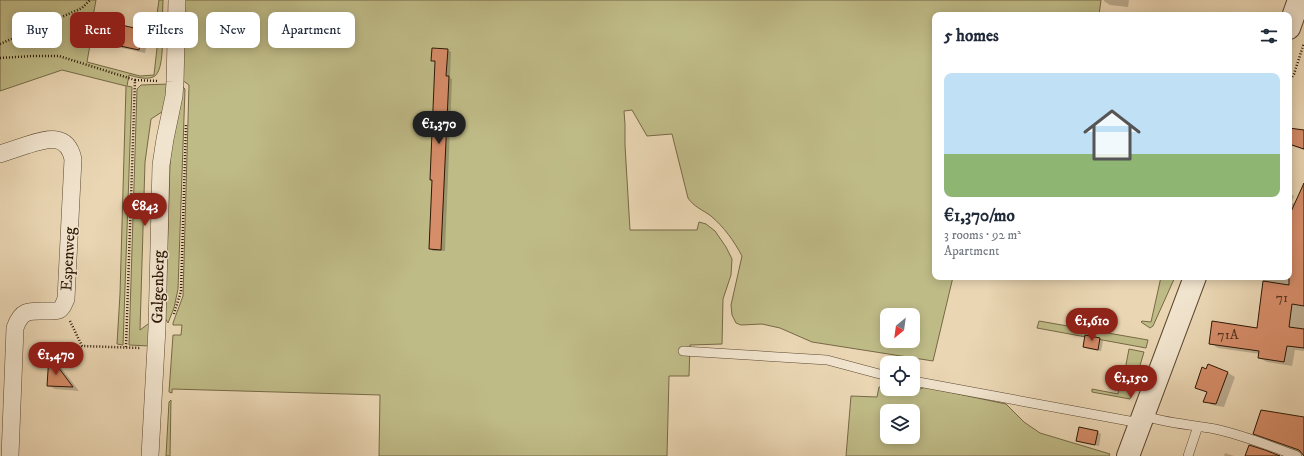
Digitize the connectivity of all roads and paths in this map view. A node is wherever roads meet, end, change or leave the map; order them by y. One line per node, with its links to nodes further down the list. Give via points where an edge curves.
1 (90, 0): 6 (path, via 82,8)
2 (177, 0): 15 (street, Galgenberg, via 174,96 161,165)
3 (1299, 0): 4 (street)
4 (1292, 20)
5 (1304, 43): 8 (path)
6 (0, 44)
7 (0, 58): 9 (path, via 59,56)
8 (1292, 77)
9 (135, 80): 10 (path); 14 (path)
10 (162, 81)
11 (0, 154): 13 (street, Espenweg, via 52,139 62,142 71,151 73,159 66,299)
12 (1194, 280): 19 (street)
13 (63, 306): 14 (path, via 82,346); 21 (street, Espenweg, via 55,311 25,313 20,316 15,328)
14 (126, 347): 15 (path)
15 (156, 348): 22 (street, Galgenberg)
16 (683, 351): 17 (lane, via 827,360)
17 (880, 374)
18 (920, 382): 19 (lane)
19 (1142, 419): 20 (lane); 23 (street)
20 (1198, 426): 24 (lane); 25 (lane, via 1232,433)
21 (10, 456)
22 (150, 456)
23 (1128, 456)
24 (1188, 456)
25 (1297, 456)

